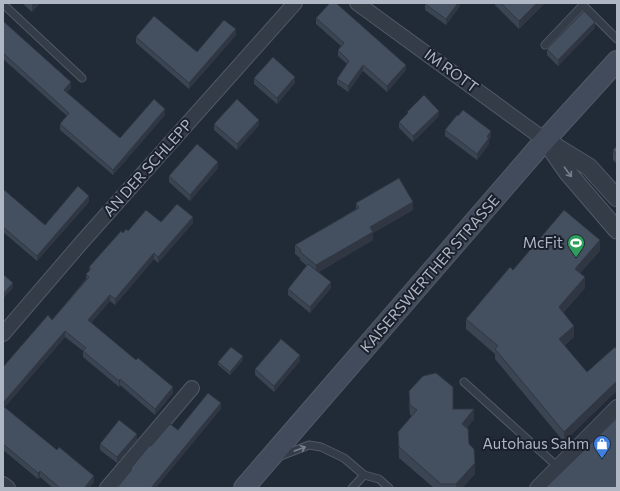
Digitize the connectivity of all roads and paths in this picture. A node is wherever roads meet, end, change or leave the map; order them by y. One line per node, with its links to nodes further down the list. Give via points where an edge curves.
1 (295, 3): 11 (street, AN DER SCHLEPP)
2 (357, 3): 8 (street, IM ROTT)
3 (3, 4): 7 (lane)
4 (617, 39): 5 (lane, via 583,6)
5 (545, 45)
6 (617, 61): 8 (main road, KAISERSWERTHER STRASSE)
7 (82, 78)
8 (545, 140): 9 (street, via 589,167); 10 (street, one-way to 10, via 568,173); 15 (main road, KAISERSWERTHER STRASSE)
9 (617, 198)
10 (617, 230)
11 (3, 334)
12 (464, 382): 16 (lane)
13 (192, 388): 20 (street)
14 (617, 407): 16 (street)
15 (264, 465): 17 (lane, one-way to 17, via 277,457 314,445 344,458); 21 (main road, KAISERSWERTHER STRASSE)
16 (558, 466): 24 (street)
17 (364, 475): 22 (lane); 23 (lane, via 379,479)
18 (3, 484): 19 (street)
19 (8, 488)
20 (107, 488)
21 (244, 488)
22 (352, 488)
23 (389, 488)
24 (537, 488)

